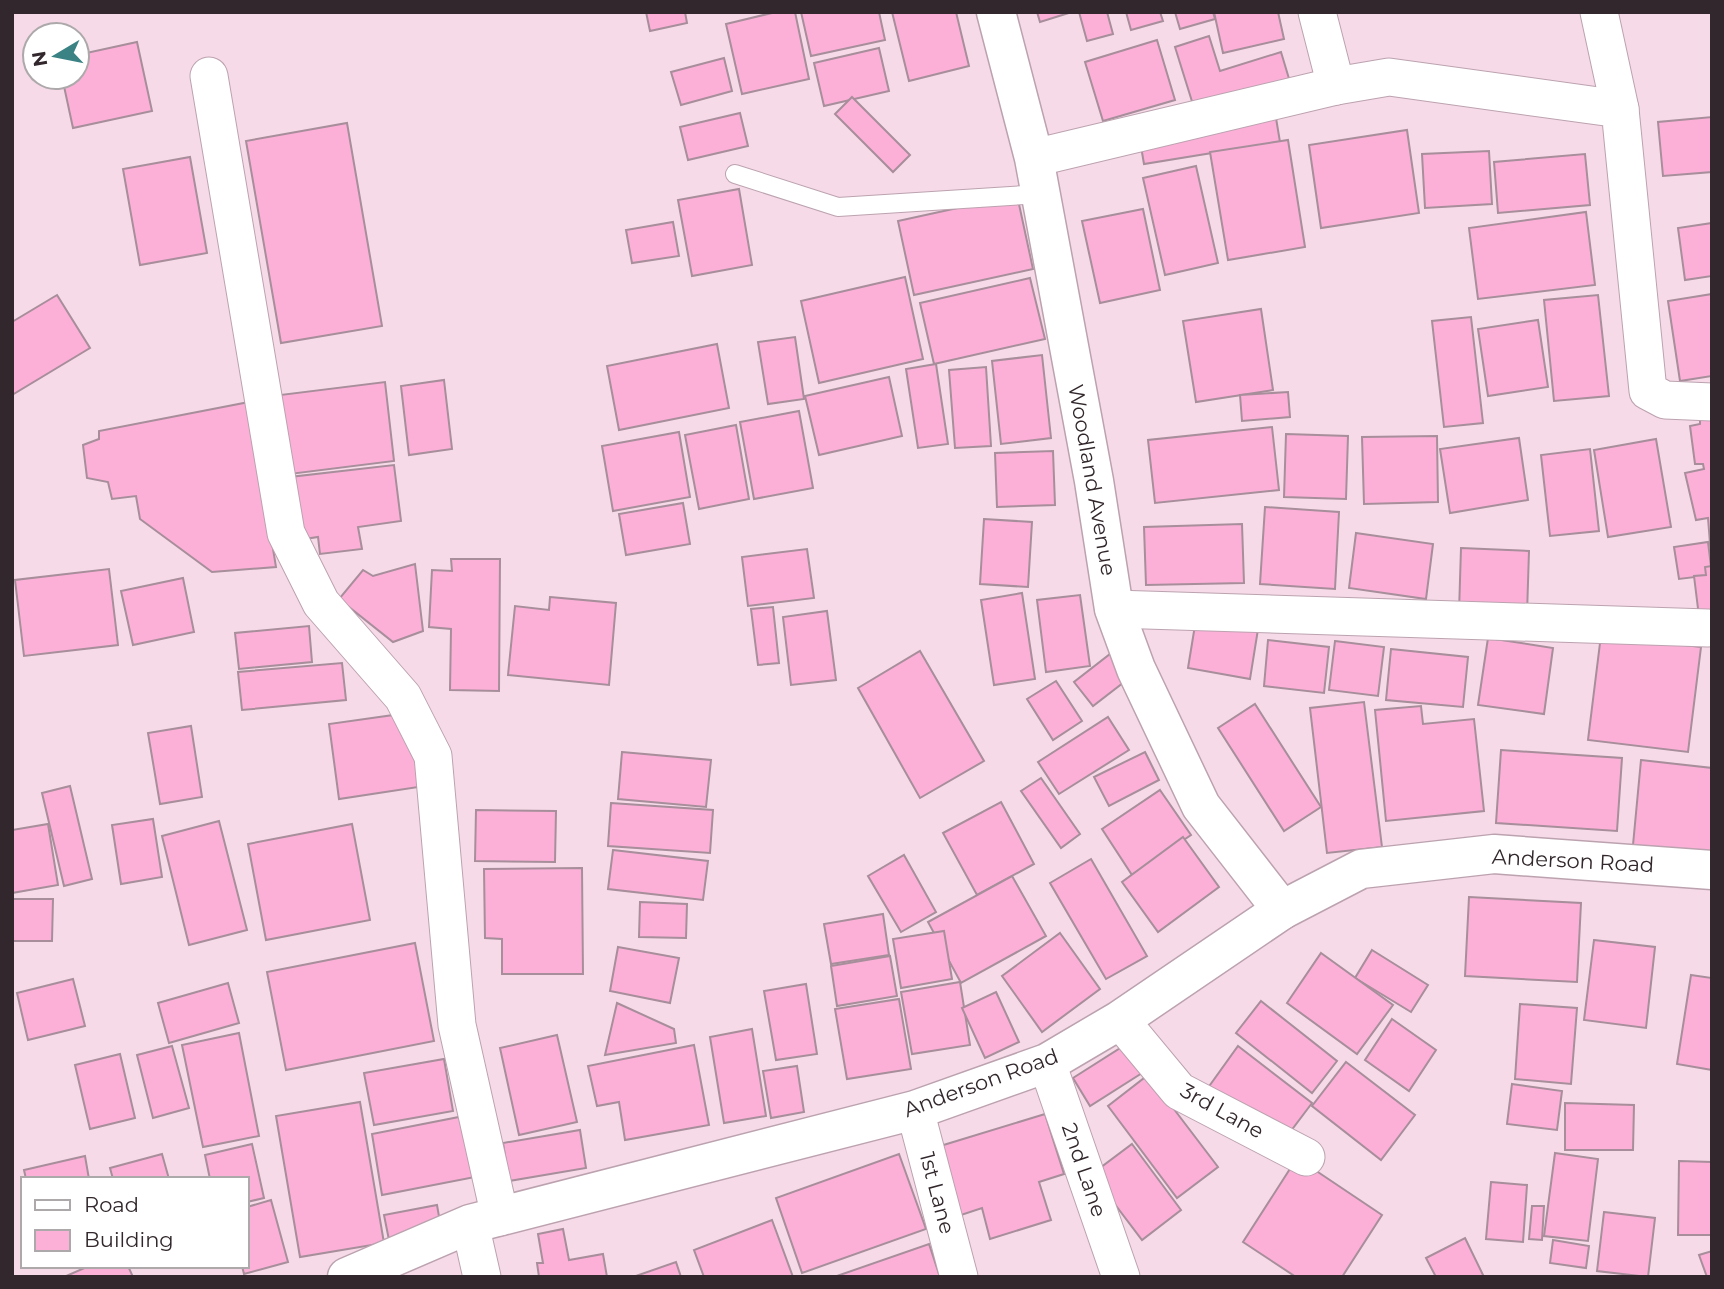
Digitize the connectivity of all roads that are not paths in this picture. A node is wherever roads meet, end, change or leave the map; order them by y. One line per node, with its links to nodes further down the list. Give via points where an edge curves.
1 (996, 12): 8 (main road, Woodland Avenue)
2 (1317, 12): 5 (street)
3 (1599, 12): 6 (street)
4 (209, 76): 18 (street, via 286,533 321,603 403,697 433,756 457,1025)
5 (1336, 86): 6 (street, via 1389,77); 8 (street)
6 (1620, 109): 9 (street, via 1648,391 1665,400)
7 (735, 174): 8 (lane, via 838,207)
8 (1037, 176): 10 (main road, Woodland Avenue)
9 (1712, 401)
10 (1114, 609): 11 (street); 13 (main road, Woodland Avenue, via 1136,670 1201,806)
11 (1708, 628)
12 (1712, 870): 13 (main road, Anderson Road, via 1494,855 1361,869)
13 (1282, 910): 14 (main road, Anderson Road)
14 (1120, 1020): 15 (main road, Anderson Road); 17 (street, 3rd Lane, via 1179,1091)
15 (1048, 1063): 16 (main road, Anderson Road); 22 (street, 2nd Lane)
16 (915, 1110): 18 (main road, Anderson Road); 21 (street, 1st Lane)
17 (1306, 1157)
18 (485, 1220): 19 (main road, Anderson Road); 20 (street)
19 (348, 1277)
20 (482, 1277)
21 (959, 1277)
22 (1121, 1277)

